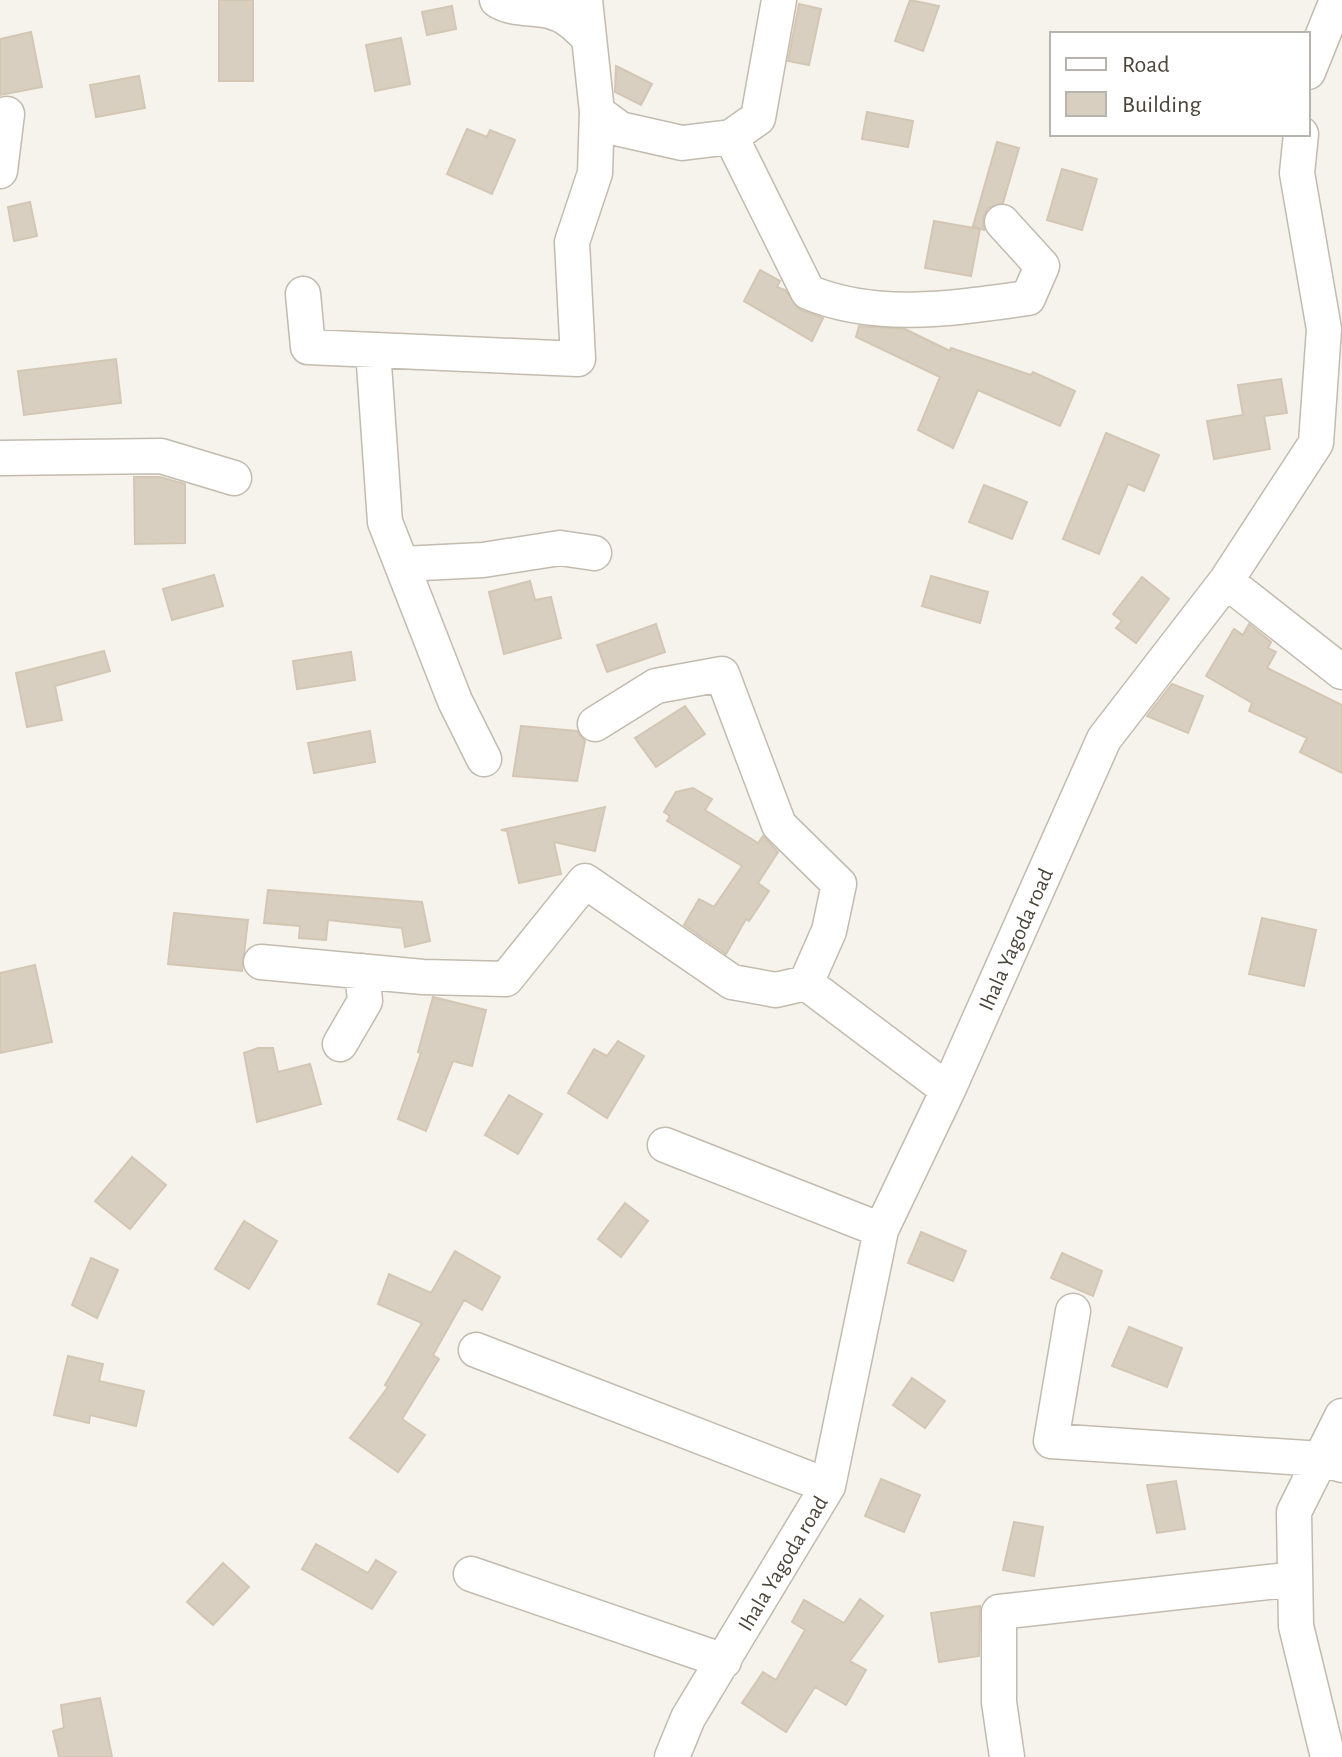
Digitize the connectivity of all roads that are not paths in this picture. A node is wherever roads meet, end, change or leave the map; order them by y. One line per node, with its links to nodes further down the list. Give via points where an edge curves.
1 (497, 0): 5 (street, via 569,19)
2 (585, 0): 5 (street)
3 (779, 0): 10 (street, via 758,118)
4 (1337, 0): 6 (street)
5 (588, 37): 7 (street)
6 (1310, 67)
7 (597, 112): 10 (street, via 620,129 682,143); 14 (street, via 595,173 572,242 578,359)
8 (7, 114): 11 (street)
9 (1301, 136): 15 (street, Ihala Yagoda road, via 1297,173 1324,329)
10 (731, 137): 12 (street, via 808,292 838,304 934,311 1028,298 1042,266)
11 (0, 171)
12 (1002, 222)
13 (303, 294): 14 (street, via 308,347)
14 (373, 350): 19 (street, via 385,522)
15 (1329, 448): 20 (street, Ihala Yagoda road)
16 (0, 458): 17 (street, via 161,456)
17 (234, 478)
18 (594, 553): 19 (street, via 560,548 483,560)
19 (402, 564): 23 (street, via 455,701)
20 (1226, 581): 21 (street); 28 (street, Ihala Yagoda road, via 1104,739)
21 (1342, 672)
22 (595, 724): 26 (street, via 656,686 722,674 779,825 839,884 829,931)
23 (484, 759)
24 (261, 962): 25 (street)
25 (362, 971): 26 (street, via 506,979 585,881 732,982 776,990); 27 (street, via 365,1001)
26 (806, 983): 28 (street)
27 (340, 1044)
28 (948, 1090): 30 (street, Ihala Yagoda road)
29 (665, 1145): 30 (street)
30 (881, 1230): 35 (street, Ihala Yagoda road)
31 (1073, 1311): 34 (street, via 1051,1441)
32 (476, 1350): 35 (street)
33 (1342, 1416): 34 (street)
34 (1331, 1462): 37 (street, via 1294,1512)
35 (828, 1486): 38 (street, Ihala Yagoda road)
36 (471, 1574): 38 (street)
37 (1295, 1579): 40 (street, via 999,1612 999,1702); 41 (street, via 1296,1626)
38 (724, 1661): 39 (street, Ihala Yagoda road, via 688,1718)
39 (672, 1757)
40 (1007, 1757)
41 (1328, 1757)

